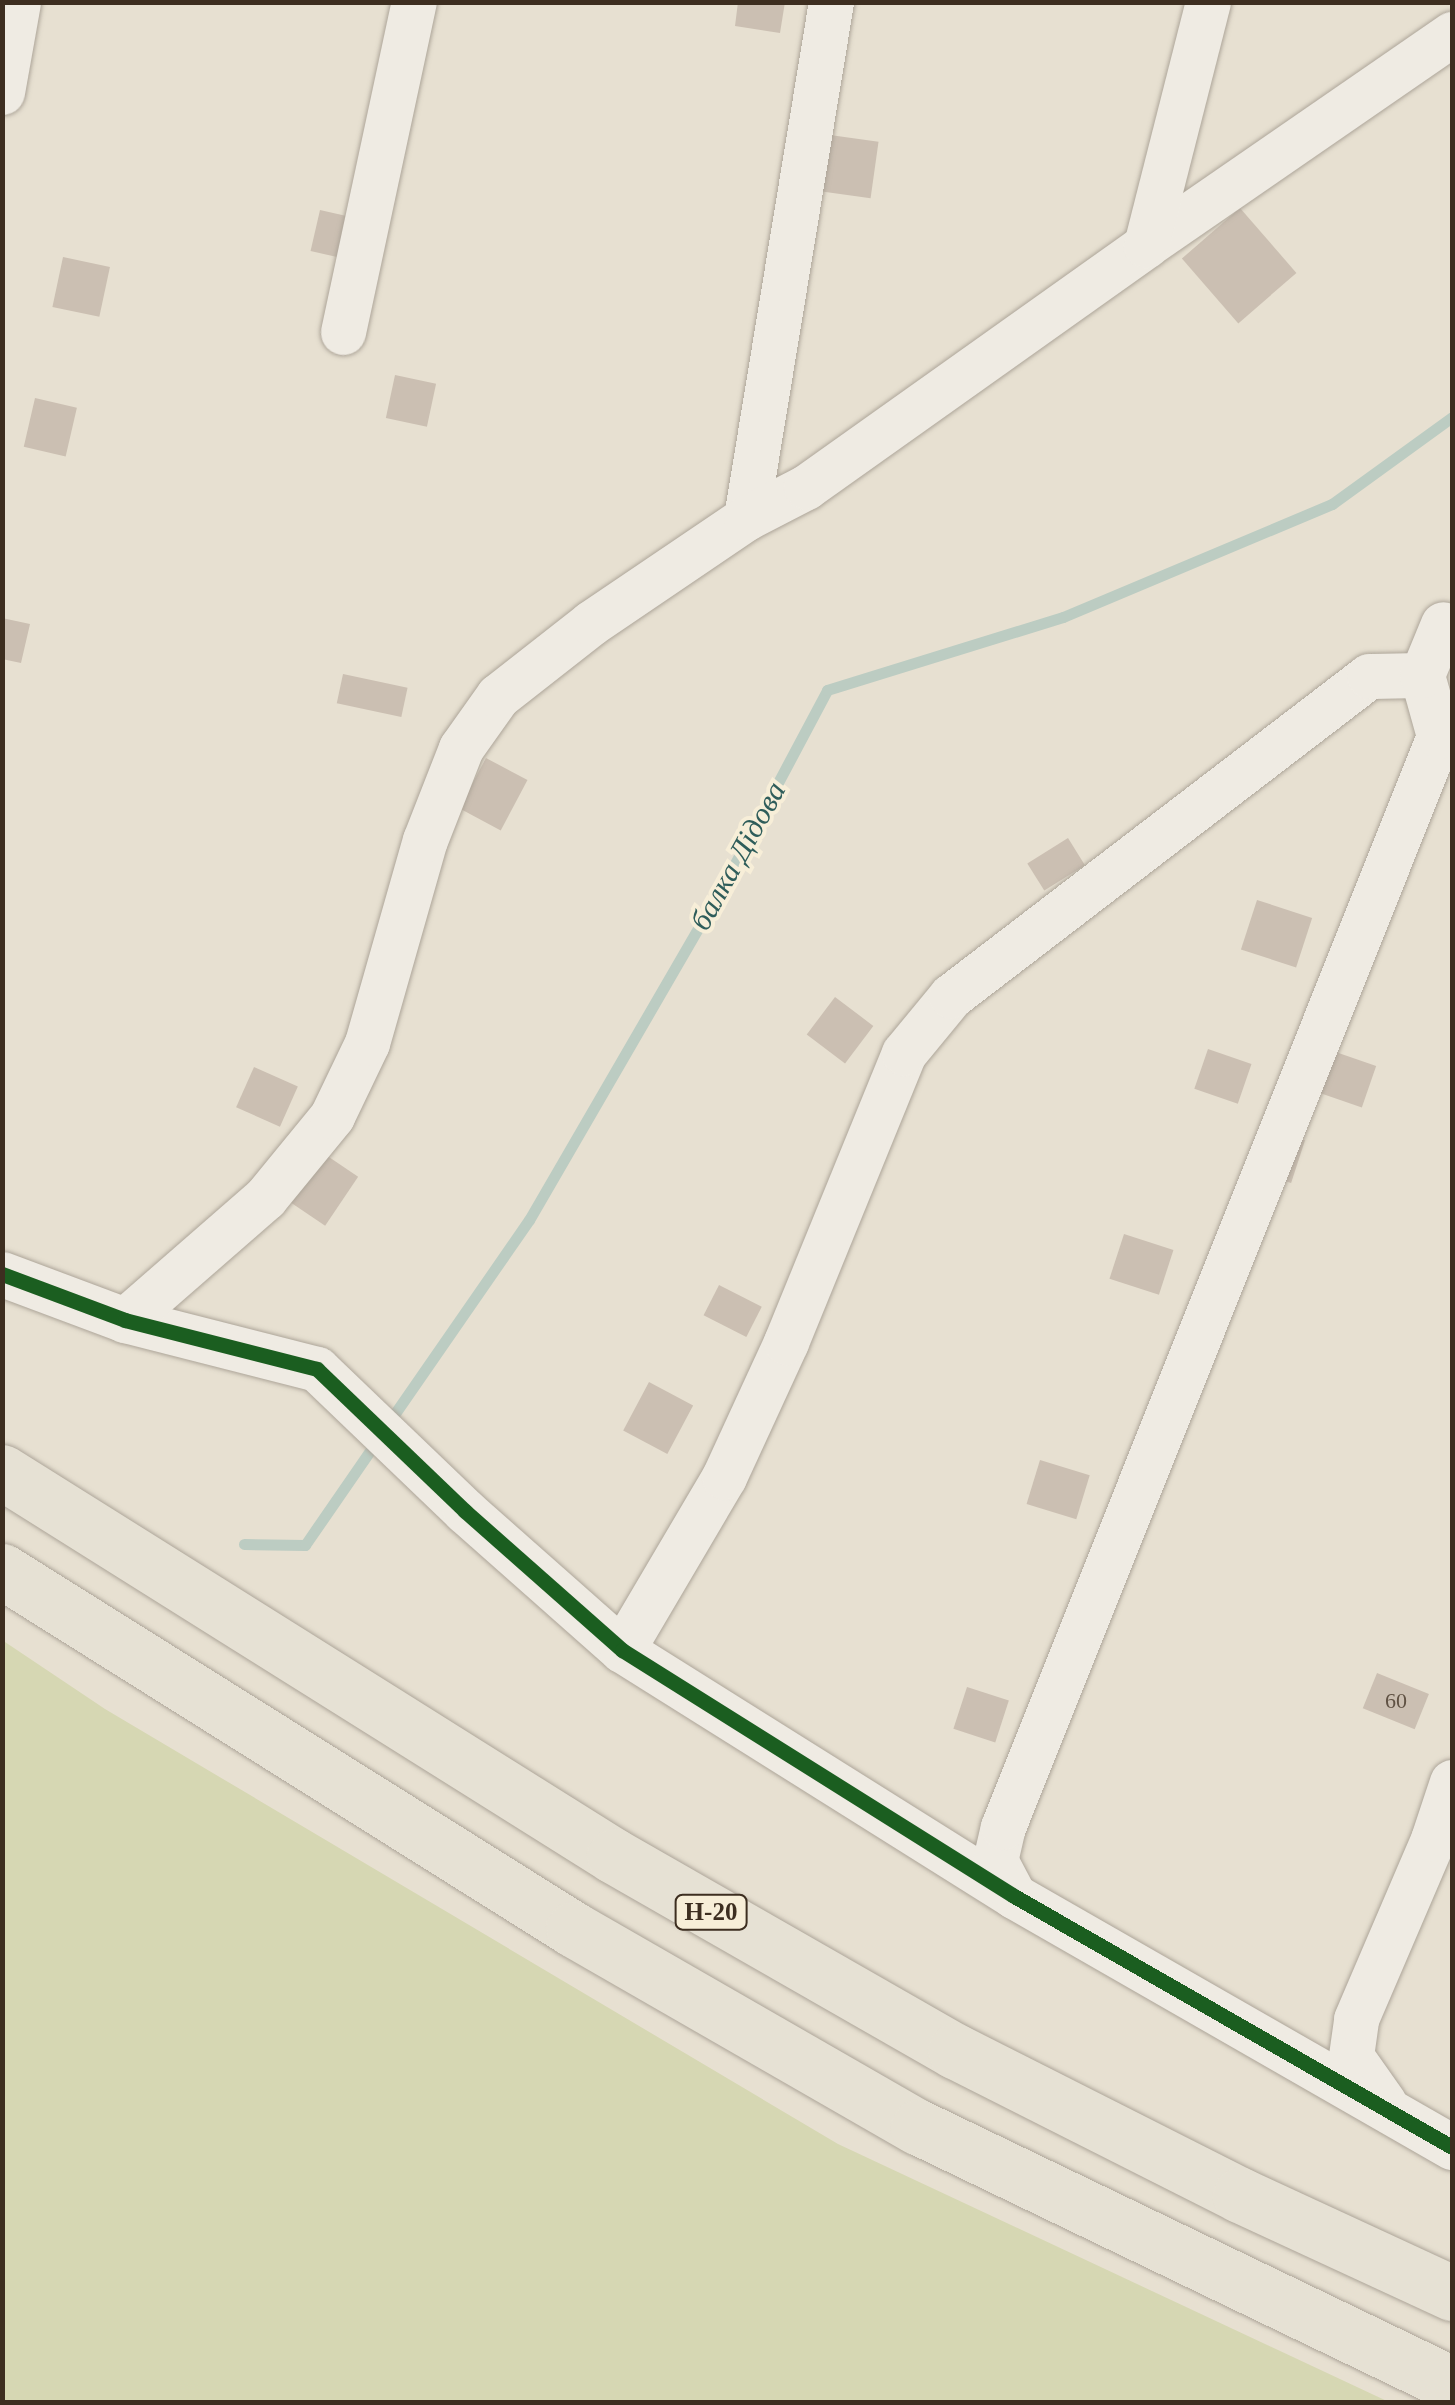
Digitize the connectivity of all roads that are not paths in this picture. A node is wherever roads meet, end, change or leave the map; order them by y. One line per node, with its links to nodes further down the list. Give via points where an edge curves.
1 (18, 2): 6 (street)
2 (414, 2): 8 (street)
3 (831, 2): 9 (street)
4 (1208, 2): 7 (street)
5 (1452, 34): 7 (street)
6 (2, 92)
7 (1146, 245): 9 (street, via 806,487)
8 (343, 332)
9 (746, 518): 13 (street, via 591,623 498,696 461,748 426,840 367,1044 332,1116 265,1198)
10 (1443, 624): 11 (street)
11 (1422, 675): 16 (street, via 1369,676 950,996 904,1053 724,1477); 18 (street, via 1439,736 1003,1826 995,1860)
12 (2, 1274): 13 (street)
13 (124, 1320): 16 (street, via 318,1369)
14 (2, 1472): 21 (main road, Н-20, via 614,1856 904,2022 1240,2195)
15 (2, 1572): 22 (main road, via 573,1928 918,2127)
16 (622, 1650): 18 (street)
17 (1452, 1782): 19 (street, via 1356,2019 1351,2056)
18 (1014, 1896): 19 (street)
19 (1391, 2113): 20 (street)
20 (1452, 2147)
21 (1452, 2293)
22 (1452, 2384)

